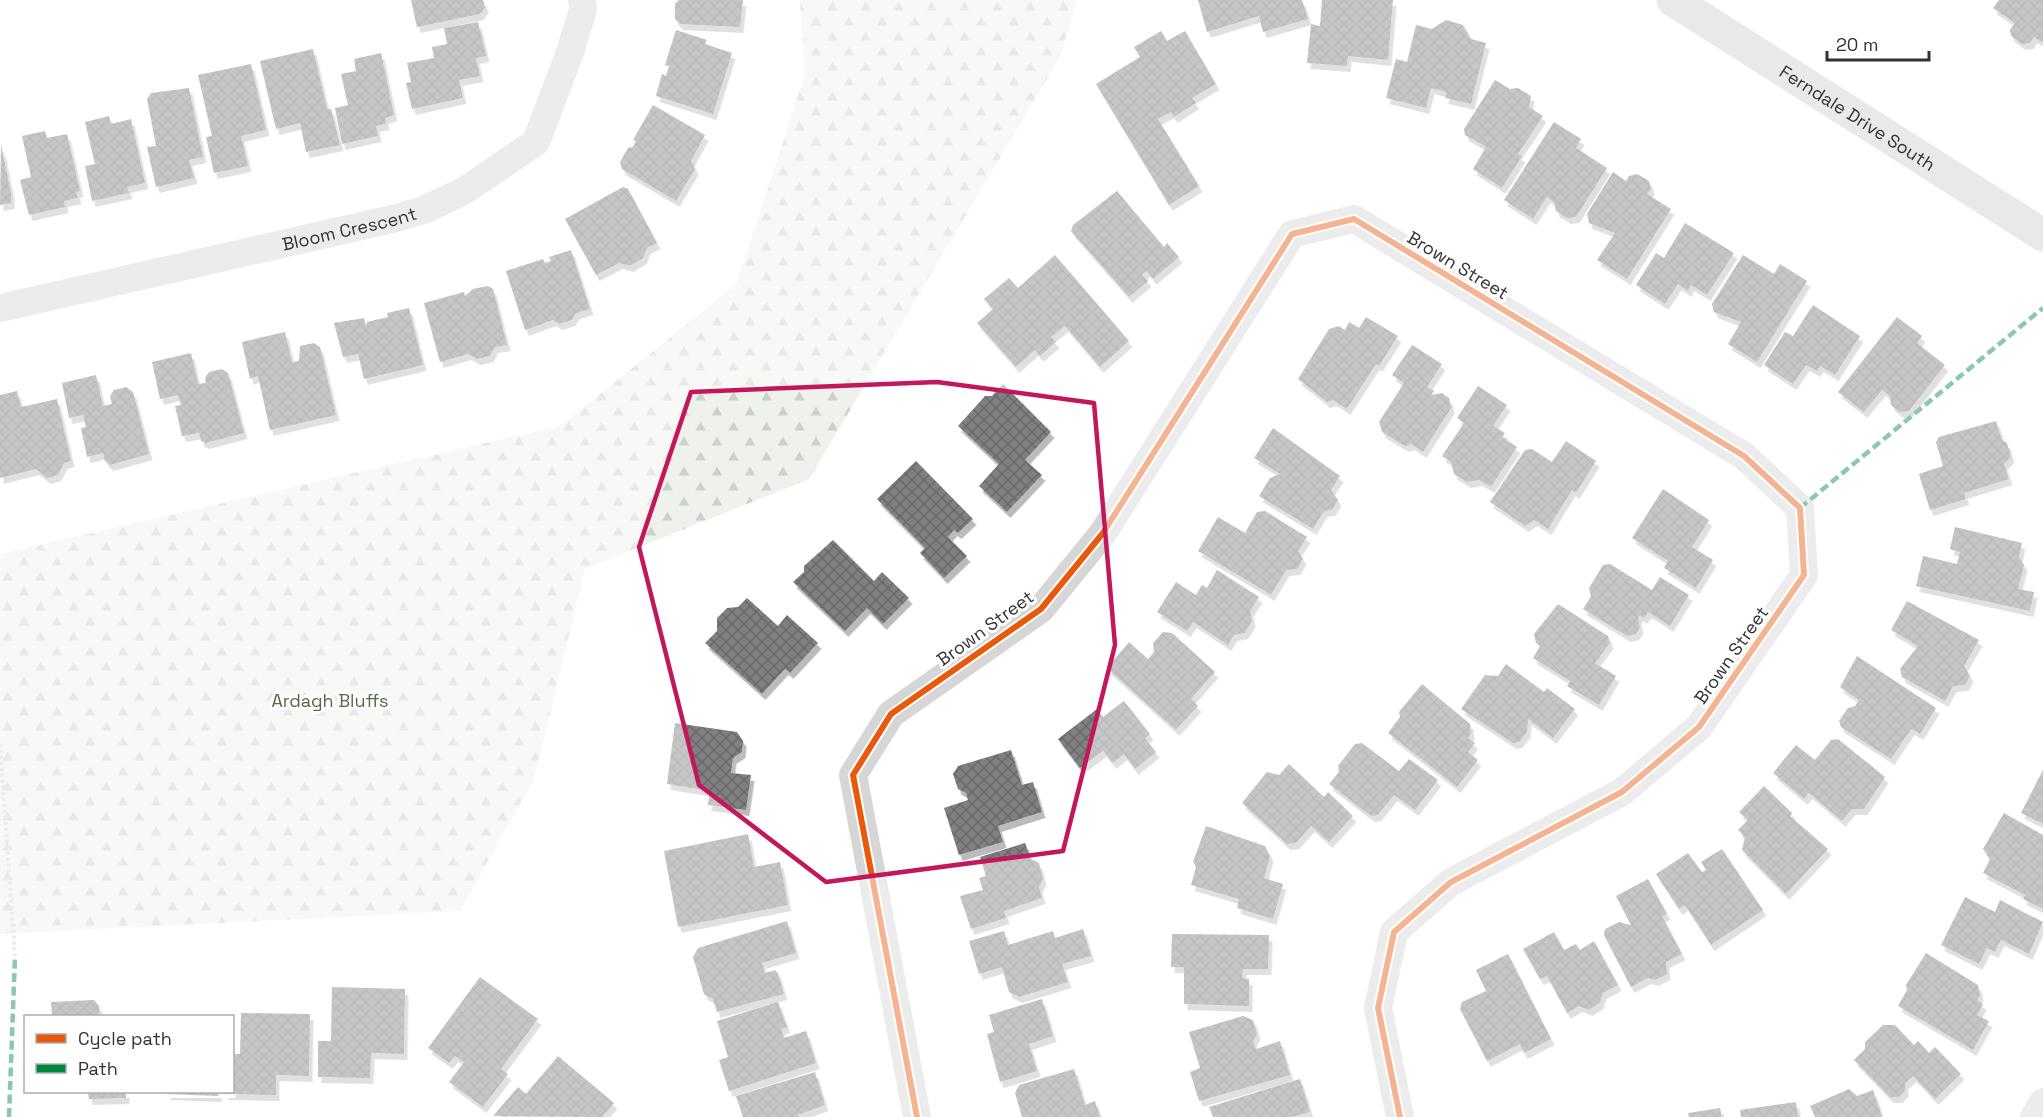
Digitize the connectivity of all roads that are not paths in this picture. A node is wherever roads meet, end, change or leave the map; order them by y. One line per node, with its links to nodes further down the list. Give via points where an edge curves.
1 (582, 0): 4 (street, Bloom Crescent, via 583,10 569,55 536,142 449,199 397,218)
2 (1673, 0): 3 (main road, Ferndale Drive South)
3 (2043, 236)
4 (0, 308)
5 (2043, 1102): 8 (street)
6 (917, 1117): 7 (street, Brown Street, via 854,775 891,714 1041,609 1103,533 1292,234 1354,219 1744,456 1800,508 1804,575 1699,727 1622,792 1451,882 1394,932 1378,1008)
7 (1400, 1117)
8 (2034, 1117)

